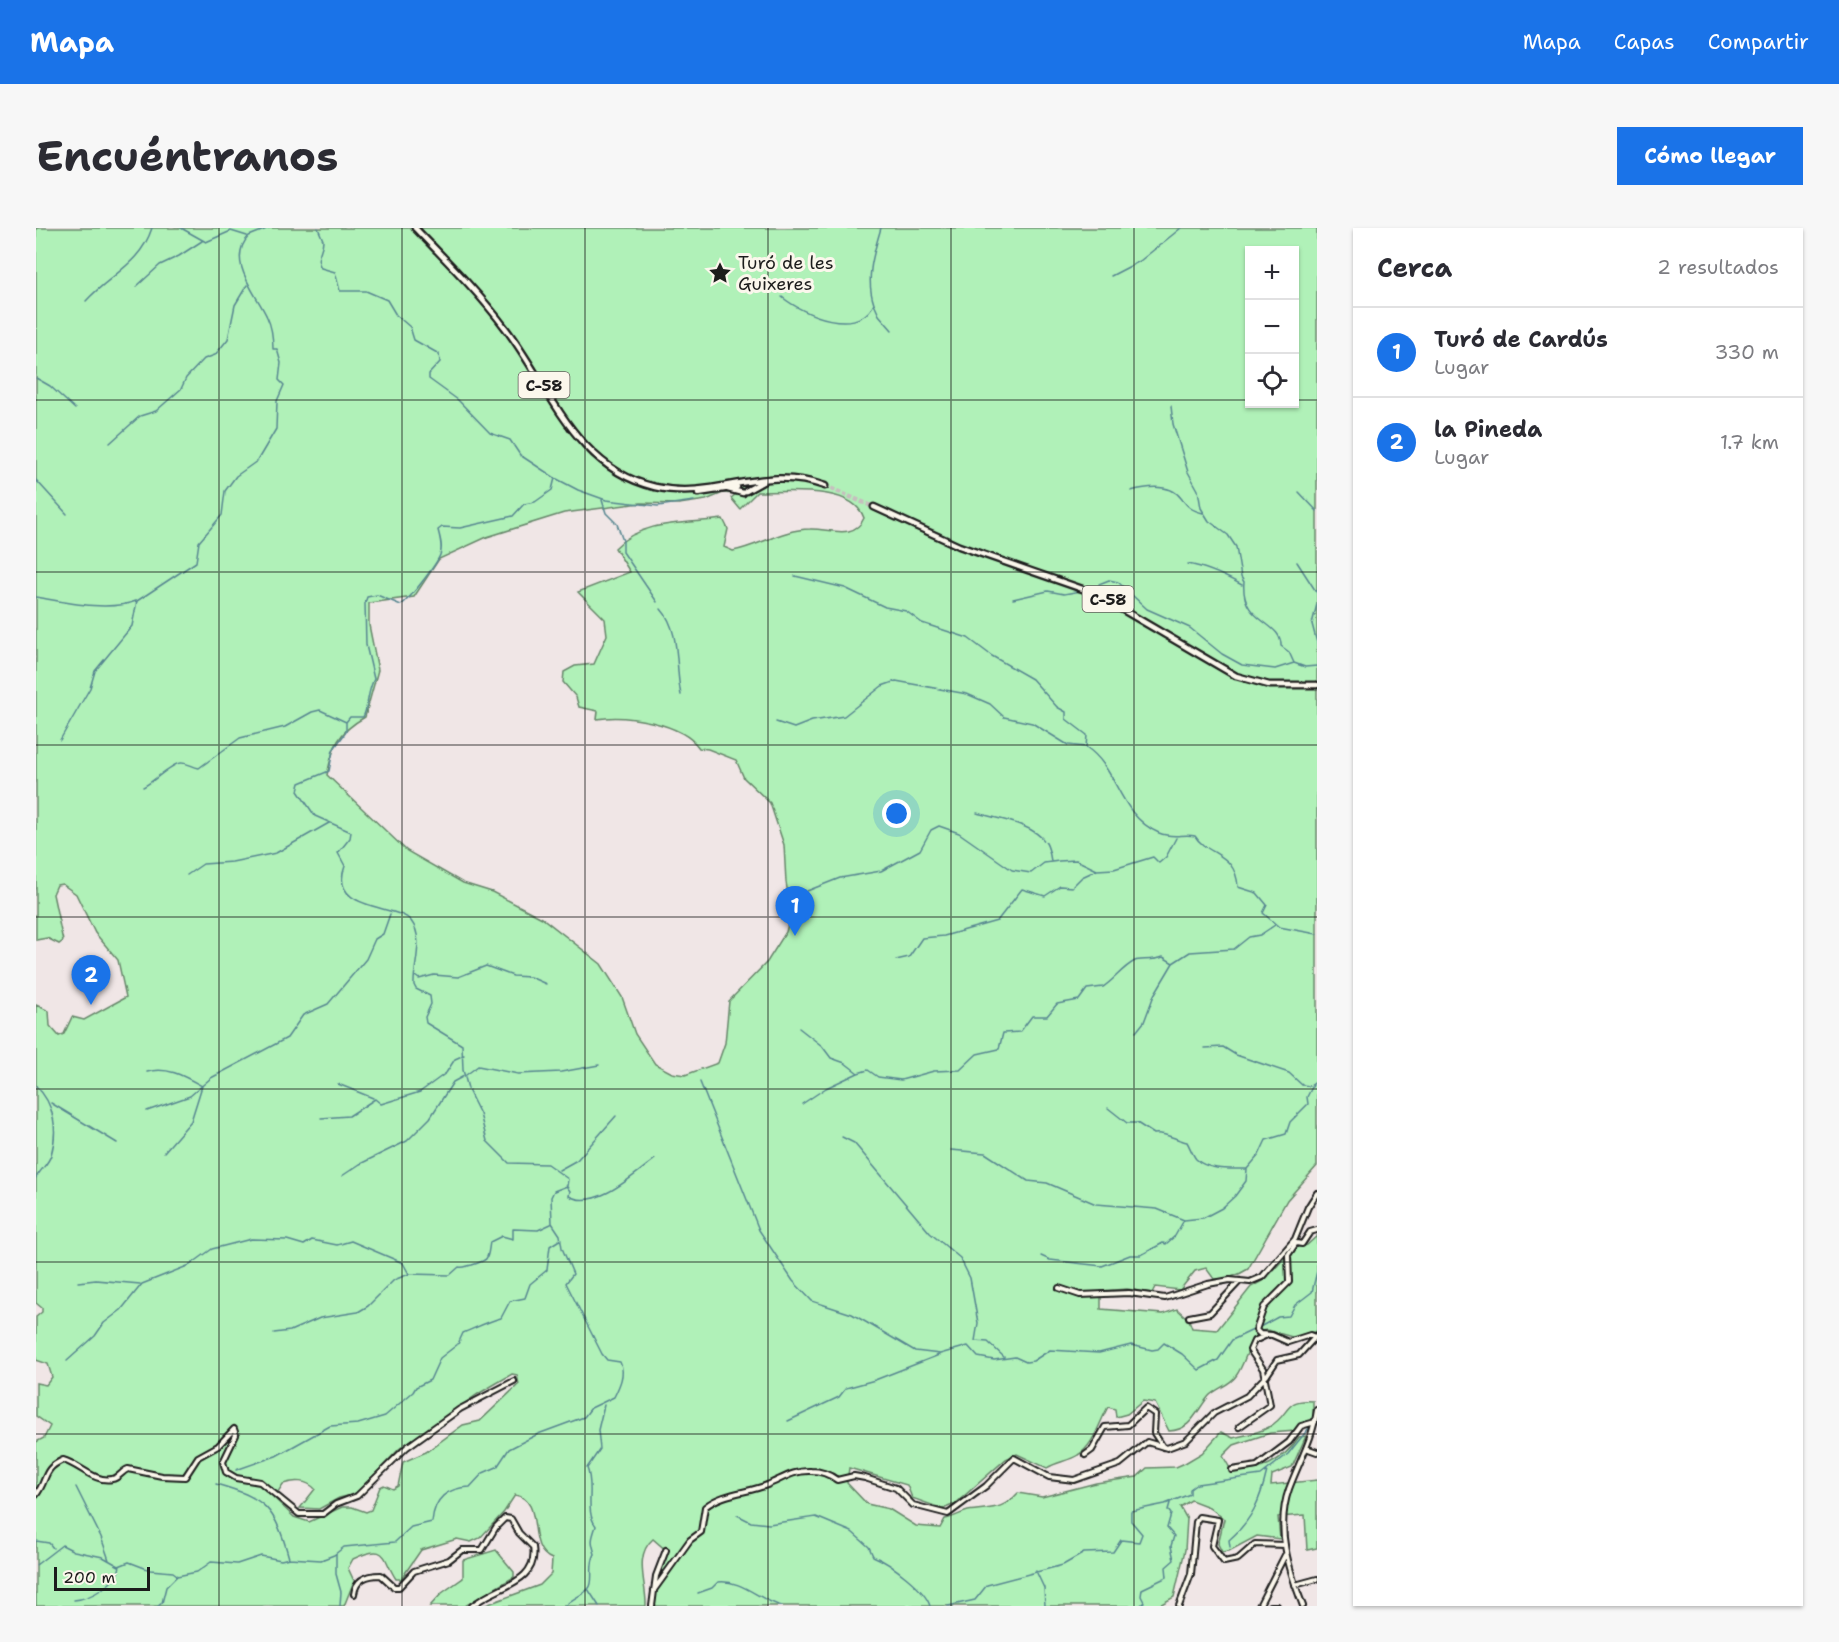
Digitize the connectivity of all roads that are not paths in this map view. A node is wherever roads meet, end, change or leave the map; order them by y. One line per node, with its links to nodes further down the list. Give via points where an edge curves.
1 (413, 228): 6 (main road, C-58, via 493,312 534,367 570,428 593,455 628,478 653,487 688,491); 7 (main road, C-58, via 490,314 531,369 569,431 604,466 628,480 659,490 689,493)
2 (764, 481): 4 (main road, C-58); 7 (main road, C-58); 7 (main road)
3 (747, 482): 4 (main road, C-58, via 782,477); 6 (main road, C-58); 7 (main road)
4 (814, 482): 5 (main road, C-58)
5 (825, 486)
6 (716, 488): 7 (main road)
7 (745, 489)
8 (874, 507): 9 (main road, C-58, via 994,556 1095,590 1237,674 1269,682)
9 (1317, 683)
10 (1317, 1193): 12 (street)
11 (1317, 1230): 12 (street, via 1310,1232 1302,1244)
12 (1295, 1241): 13 (street, via 1262,1277); 16 (street, via 1288,1255 1289,1282 1264,1307 1256,1326 1259,1334)
13 (1240, 1281): 14 (street, via 1205,1285 1165,1298 1129,1293 1077,1294); 15 (street, via 1210,1313)
14 (1059, 1288)
15 (1189, 1317)
16 (1268, 1335): 17 (street, via 1291,1342 1310,1335); 18 (street, via 1254,1341 1250,1349)
17 (1316, 1338): 18 (street, via 1299,1355 1277,1360)
18 (1265, 1378): 22 (street, via 1269,1407); 23 (street, via 1244,1398 1214,1413 1190,1439 1174,1447)
19 (514, 1381): 28 (street, via 460,1409 404,1450 355,1498 320,1515 299,1514 260,1482 226,1472 223,1462 236,1435 234,1429 218,1446 198,1457 183,1478 128,1469 114,1479 103,1479 63,1460 46,1472)
20 (1317, 1410): 21 (street)
21 (1315, 1422): 24 (street); 27 (street, via 1301,1426 1289,1442 1257,1466)
22 (1239, 1427)
23 (1163, 1447): 26 (street, via 1154,1433 1155,1414 1146,1408 1128,1425 1105,1427); 34 (street, via 1147,1442 1120,1464 1074,1480 1049,1477 1014,1458 986,1486 948,1514 913,1505 896,1488 861,1476 840,1480 813,1471 792,1473 707,1505 701,1532 690,1540)
24 (1306, 1448): 25 (street); 29 (street, via 1285,1504)
25 (1317, 1452)
26 (1085, 1455)
27 (1232, 1470)
28 (36, 1495)
29 (1285, 1545): 31 (street); 38 (street, via 1255,1545 1238,1559 1222,1562 1212,1544 1218,1522 1200,1516 1196,1522 1191,1574)
30 (666, 1550): 34 (street)
31 (1286, 1554): 33 (street); 39 (street)
32 (1317, 1579): 33 (street)
33 (1295, 1585): 42 (street)
34 (654, 1590): 37 (street)
35 (354, 1594): 36 (street, via 356,1585 364,1578 381,1575 399,1587 414,1571 449,1560 462,1550 482,1550 499,1523 505,1518 512,1519 533,1547 530,1572)
36 (472, 1606)
37 (652, 1606)
38 (1179, 1606)
39 (1259, 1606)
40 (1270, 1606): 41 (street)
41 (1277, 1606)
42 (1303, 1606)

